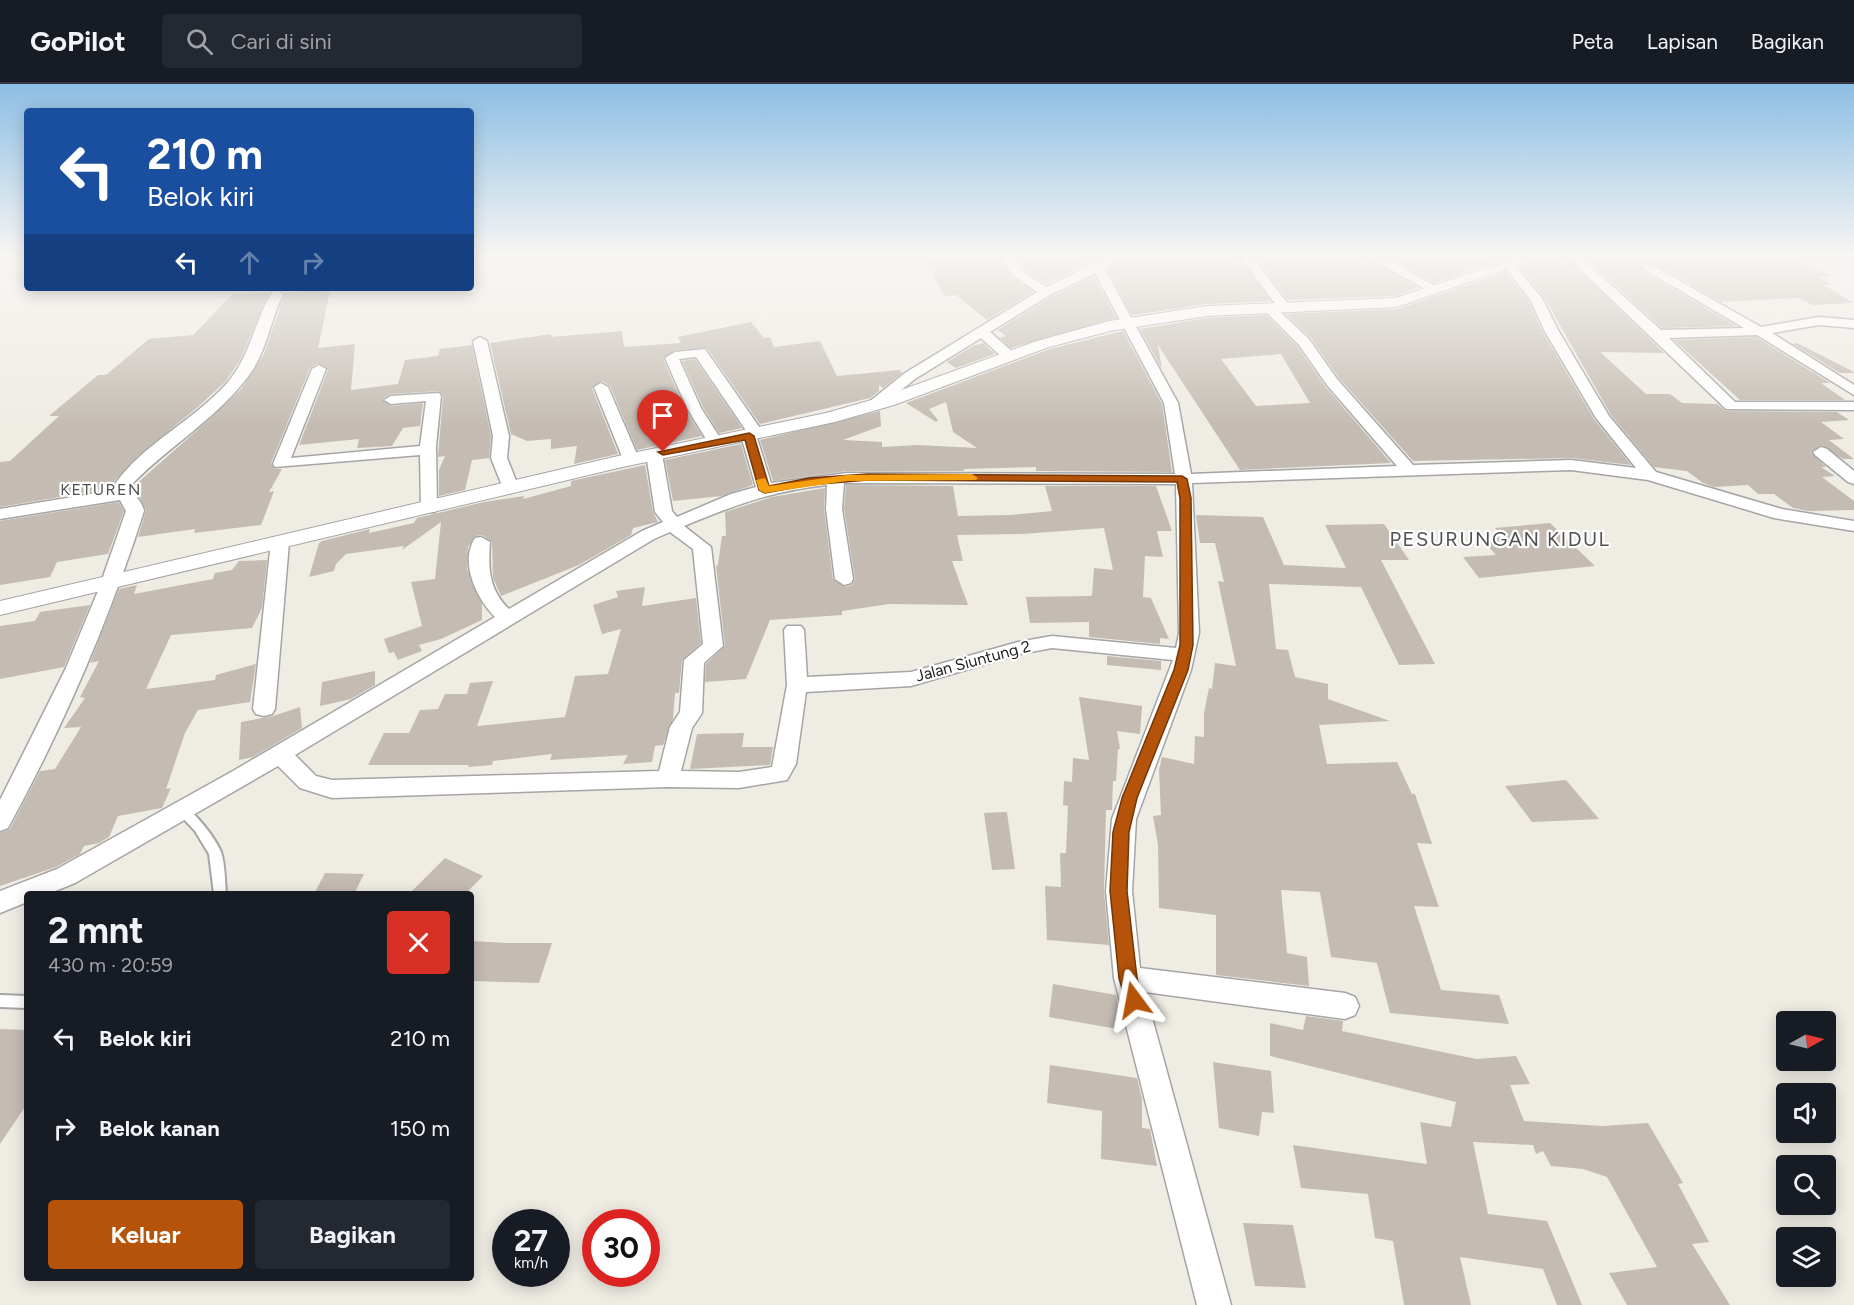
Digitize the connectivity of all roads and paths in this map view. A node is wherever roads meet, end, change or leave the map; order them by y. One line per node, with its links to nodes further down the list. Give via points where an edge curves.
1 (270, 313): 35 (street, via 245,370 208,409 137,469 123,484)
2 (1009, 313): 12 (street)
3 (1121, 313): 9 (street)
4 (1194, 313): 9 (street)
5 (1281, 313): 28 (street, via 1332,382)
6 (1543, 313): 29 (street, via 1604,418)
7 (1632, 313): 13 (street)
8 (1728, 313): 11 (street)
9 (1127, 323): 15 (street); 33 (street, via 1171,403)
10 (1854, 324): 11 (street, via 1819,321)
11 (1759, 331): 13 (street); 18 (street)
12 (982, 332): 15 (street); 20 (street, via 910,376)
13 (1658, 334): 21 (street, via 1731,406)
14 (480, 341): 31 (street, via 501,436 499,458)
15 (1009, 356): 20 (street)
16 (319, 369): 24 (street, via 281,464)
17 (601, 387): 26 (street)
18 (1854, 391)
19 (391, 400): 24 (street, via 434,396)
20 (874, 405): 22 (street, via 817,421)
21 (1854, 406)
22 (751, 429): 23 (street); 23 (street, via 700,352 675,356 672,358 690,398); 34 (street)
23 (711, 436): 27 (street)
24 (428, 450): 36 (street)
25 (1821, 452): 30 (street)
26 (629, 454): 27 (street); 31 (street)
27 (654, 454): 39 (street, via 663,508)
28 (1408, 470): 29 (street, via 1571,465); 33 (street)
29 (1650, 475): 38 (street, via 1780,514)
30 (1854, 479)
31 (509, 482): 36 (street)
32 (836, 485): 33 (street); 34 (street); 43 (street, via 834,509)
33 (1184, 487): 47 (street, via 1189,633)
34 (765, 490): 39 (street, via 705,509)
35 (124, 494): 37 (street); 42 (street, via 135,511)
36 (428, 501): 40 (street)
37 (0, 514)
38 (1854, 526)
39 (680, 530): 45 (street); 51 (street, via 702,547 713,646 695,657 691,713 681,727)
40 (280, 542): 42 (street); 49 (street)
41 (481, 542): 45 (street, via 480,581 493,605)
42 (112, 575): 44 (street); 53 (street, via 40,747)
43 (844, 579)
44 (0, 608)
45 (507, 618): 50 (street)
46 (794, 630): 48 (street)
47 (1185, 655): 48 (street, Jalan Siuntung 2, via 1052,642 911,679); 58 (street, via 1130,798 1121,832 1119,891)
48 (797, 685): 51 (street, via 779,774 739,780)
49 (264, 709)
50 (289, 763): 51 (street, via 317,788 332,789); 52 (street)
51 (668, 779)
52 (183, 812): 54 (street); 55 (lane, via 215,853)
53 (0, 822)
54 (32, 891)
55 (220, 891)
56 (24, 895): 57 (street)
57 (3, 904)
58 (1128, 978): 61 (street); 62 (street)
59 (0, 1002): 60 (lane)
60 (24, 1002)
61 (1346, 1006)
62 (1214, 1305)

